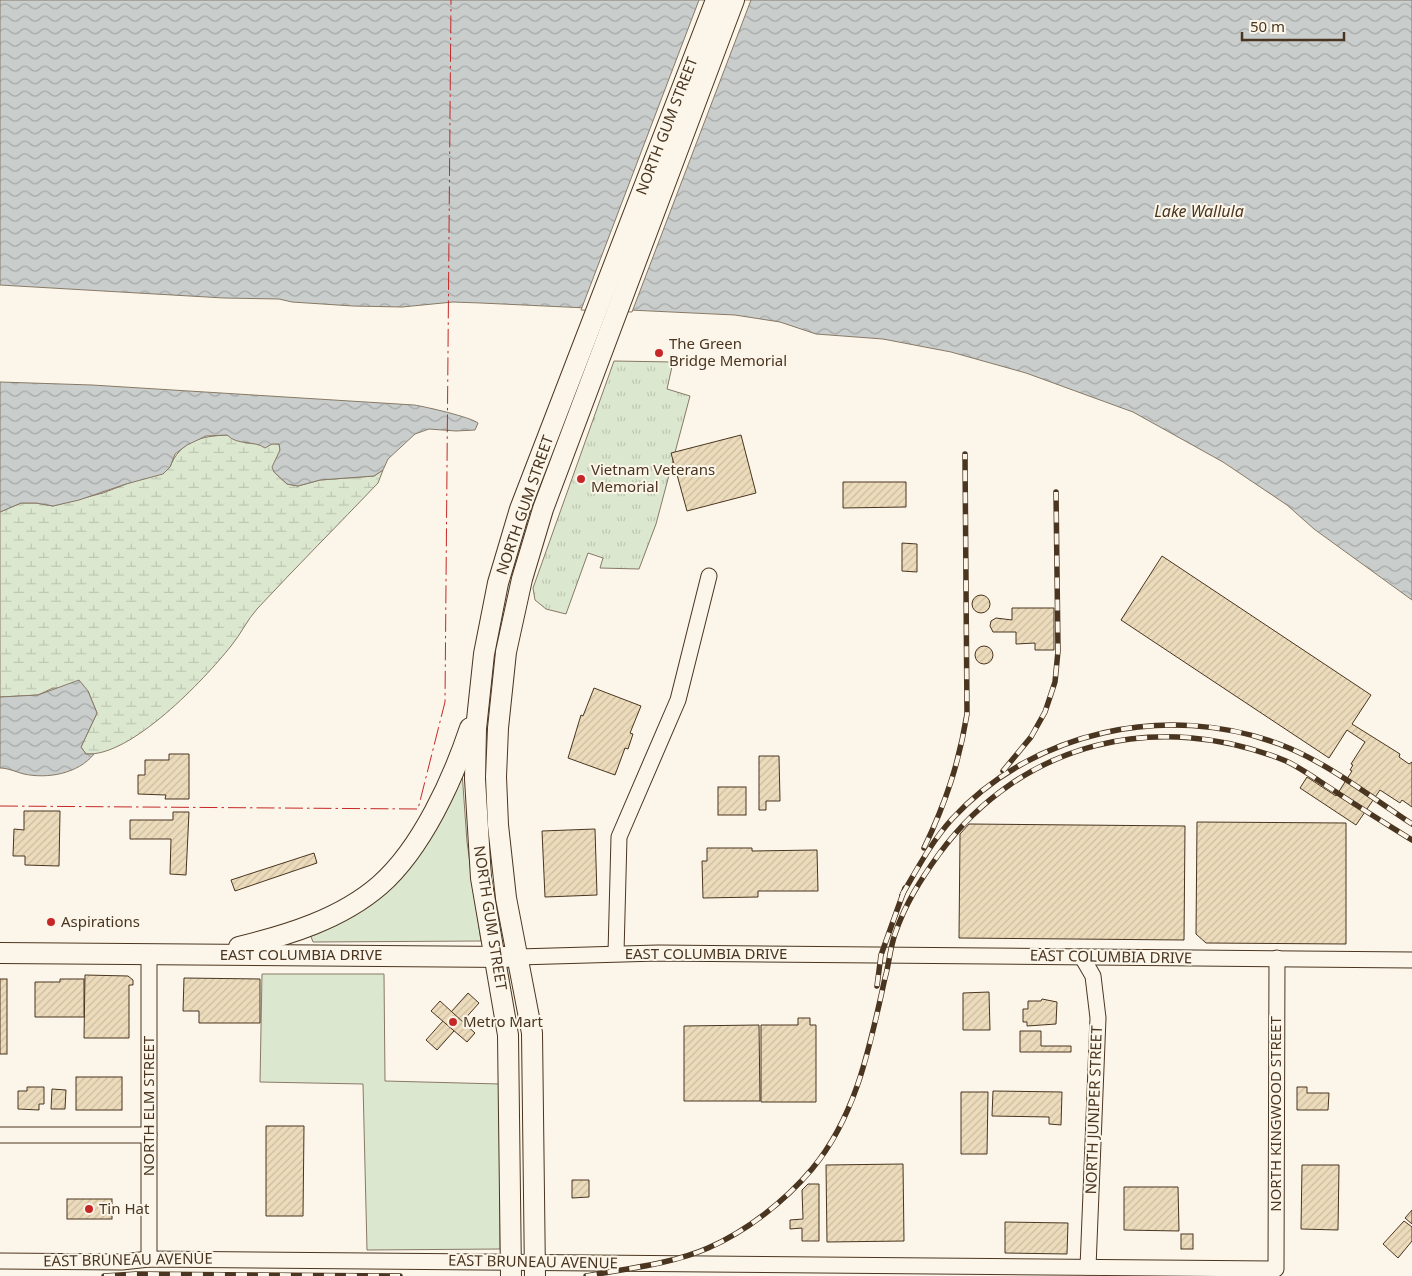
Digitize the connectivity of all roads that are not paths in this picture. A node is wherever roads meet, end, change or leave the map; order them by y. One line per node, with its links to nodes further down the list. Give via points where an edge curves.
1 (716, 0): 3 (main road, NORTH GUM STREET)
2 (734, 0): 3 (main road, NORTH GUM STREET)
3 (584, 370): 5 (main road, NORTH GUM STREET, via 523,501 504,558); 11 (main road, NORTH GUM STREET, via 527,557 503,678 497,752 498,825 506,898)
4 (709, 576): 7 (street, via 678,700 619,837)
5 (478, 704): 9 (main road, via 441,798 399,865 380,885 350,906 282,937); 10 (main road, NORTH GUM STREET, via 476,828 483,895)
6 (0, 953): 8 (main road, EAST COLUMBIA DRIVE)
7 (616, 953): 11 (street, EAST COLUMBIA DRIVE); 12 (street, EAST COLUMBIA DRIVE)
8 (149, 954): 9 (main road, EAST COLUMBIA DRIVE); 16 (street, NORTH ELM STREET)
9 (205, 954): 10 (main road, EAST COLUMBIA DRIVE)
10 (495, 956): 11 (main road, EAST COLUMBIA DRIVE); 20 (main road, NORTH GUM STREET, via 510,1060)
11 (518, 957): 21 (main road, NORTH GUM STREET, via 529,1008 533,1050)
12 (1082, 957): 13 (street, EAST COLUMBIA DRIVE); 19 (street, NORTH JUNIPER STREET, via 1092,976 1098,1018)
13 (1276, 958): 14 (street, EAST COLUMBIA DRIVE); 22 (street, NORTH KINGWOOD STREET)
14 (1412, 960)
15 (0, 1135): 16 (street)
16 (149, 1135): 17 (street, NORTH ELM STREET)
17 (149, 1258): 18 (street, EAST BRUNEAU AVENUE, via 122,1262); 20 (street, EAST BRUNEAU AVENUE)
18 (0, 1262)
19 (1088, 1267): 21 (street, EAST BRUNEAU AVENUE); 22 (street, EAST BRUNEAU AVENUE)
20 (511, 1269): 21 (street, EAST BRUNEAU AVENUE)
21 (535, 1269)
22 (1276, 1269)

